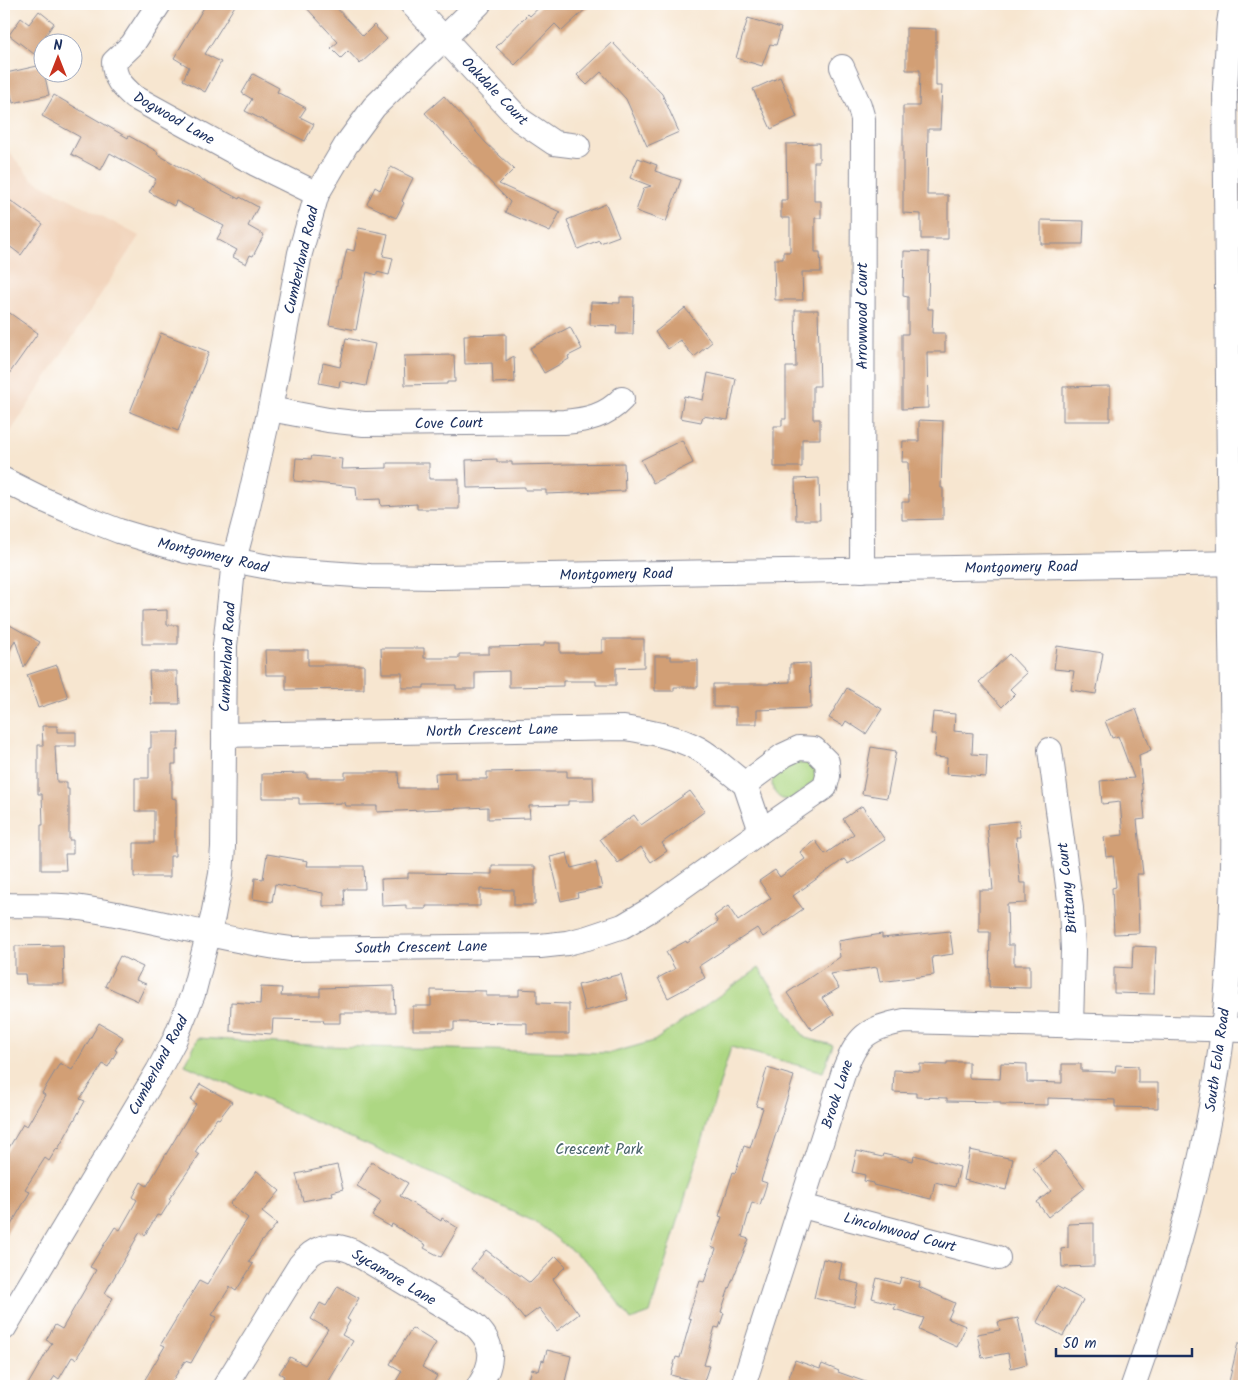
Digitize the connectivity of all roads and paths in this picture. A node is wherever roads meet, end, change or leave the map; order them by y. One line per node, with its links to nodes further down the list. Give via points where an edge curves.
1 (159, 4): 8 (street, Dogwood Lane, via 132,45 114,62 119,84 134,97)
2 (412, 4): 5 (street)
3 (479, 4): 5 (street, Cumberland Road)
4 (1232, 4): 13 (street, South Eola Road, via 1225,89)
5 (444, 37): 7 (street, Oakdale Court, via 520,120 554,143); 8 (street, Cumberland Road, via 374,107 346,145)
6 (842, 67): 14 (street, Arrowwood Court, via 863,119)
7 (578, 146)
8 (317, 194): 10 (street, Cumberland Road, via 300,253)
9 (622, 399): 10 (street, Cove Court, via 600,416 564,422 364,424)
10 (270, 409): 12 (street, Cumberland Road)
11 (4, 480): 12 (street, Montgomery Road, via 119,531 186,551)
12 (234, 560): 14 (street, Montgomery Road, via 284,570 370,576); 15 (street, Cumberland Road, via 225,646)
13 (1237, 563): 14 (street, Montgomery Road); 17 (street, South Eola Road)
14 (862, 570)
15 (224, 735): 18 (street, North Crescent Lane, via 624,728 649,732 701,750); 22 (street, Cumberland Road, via 221,874)
16 (1050, 750): 23 (street, Brittany Court, via 1071,908)
17 (1238, 765): 19 (street, South Eola Road)
18 (745, 784): 20 (street); 20 (street, South Crescent Lane, via 799,748 814,749 827,762 825,788)
19 (1239, 810): 24 (street, South Eola Road, via 1232,921)
20 (761, 831): 22 (street, South Crescent Lane, via 623,926 567,943 291,949)
21 (4, 905): 22 (street, South Crescent Lane, via 70,906)
22 (208, 934): 27 (street, Cumberland Road, via 193,994 174,1042)
23 (1072, 1026): 24 (street, Brook Lane); 25 (street, Brook Lane, via 904,1022 872,1031 862,1038 849,1058)
24 (1234, 1030): 31 (street, South Eola Road, via 1210,1111 1178,1250)
25 (802, 1206): 26 (street, Lincolnwood Court); 30 (street, Brook Lane)
26 (998, 1258)
27 (4, 1328)
28 (225, 1386): 29 (street, Sycamore Lane, via 300,1264 318,1248 329,1246 352,1251 483,1332 489,1343 490,1356)
29 (480, 1386)
30 (743, 1386)
31 (1133, 1386)

